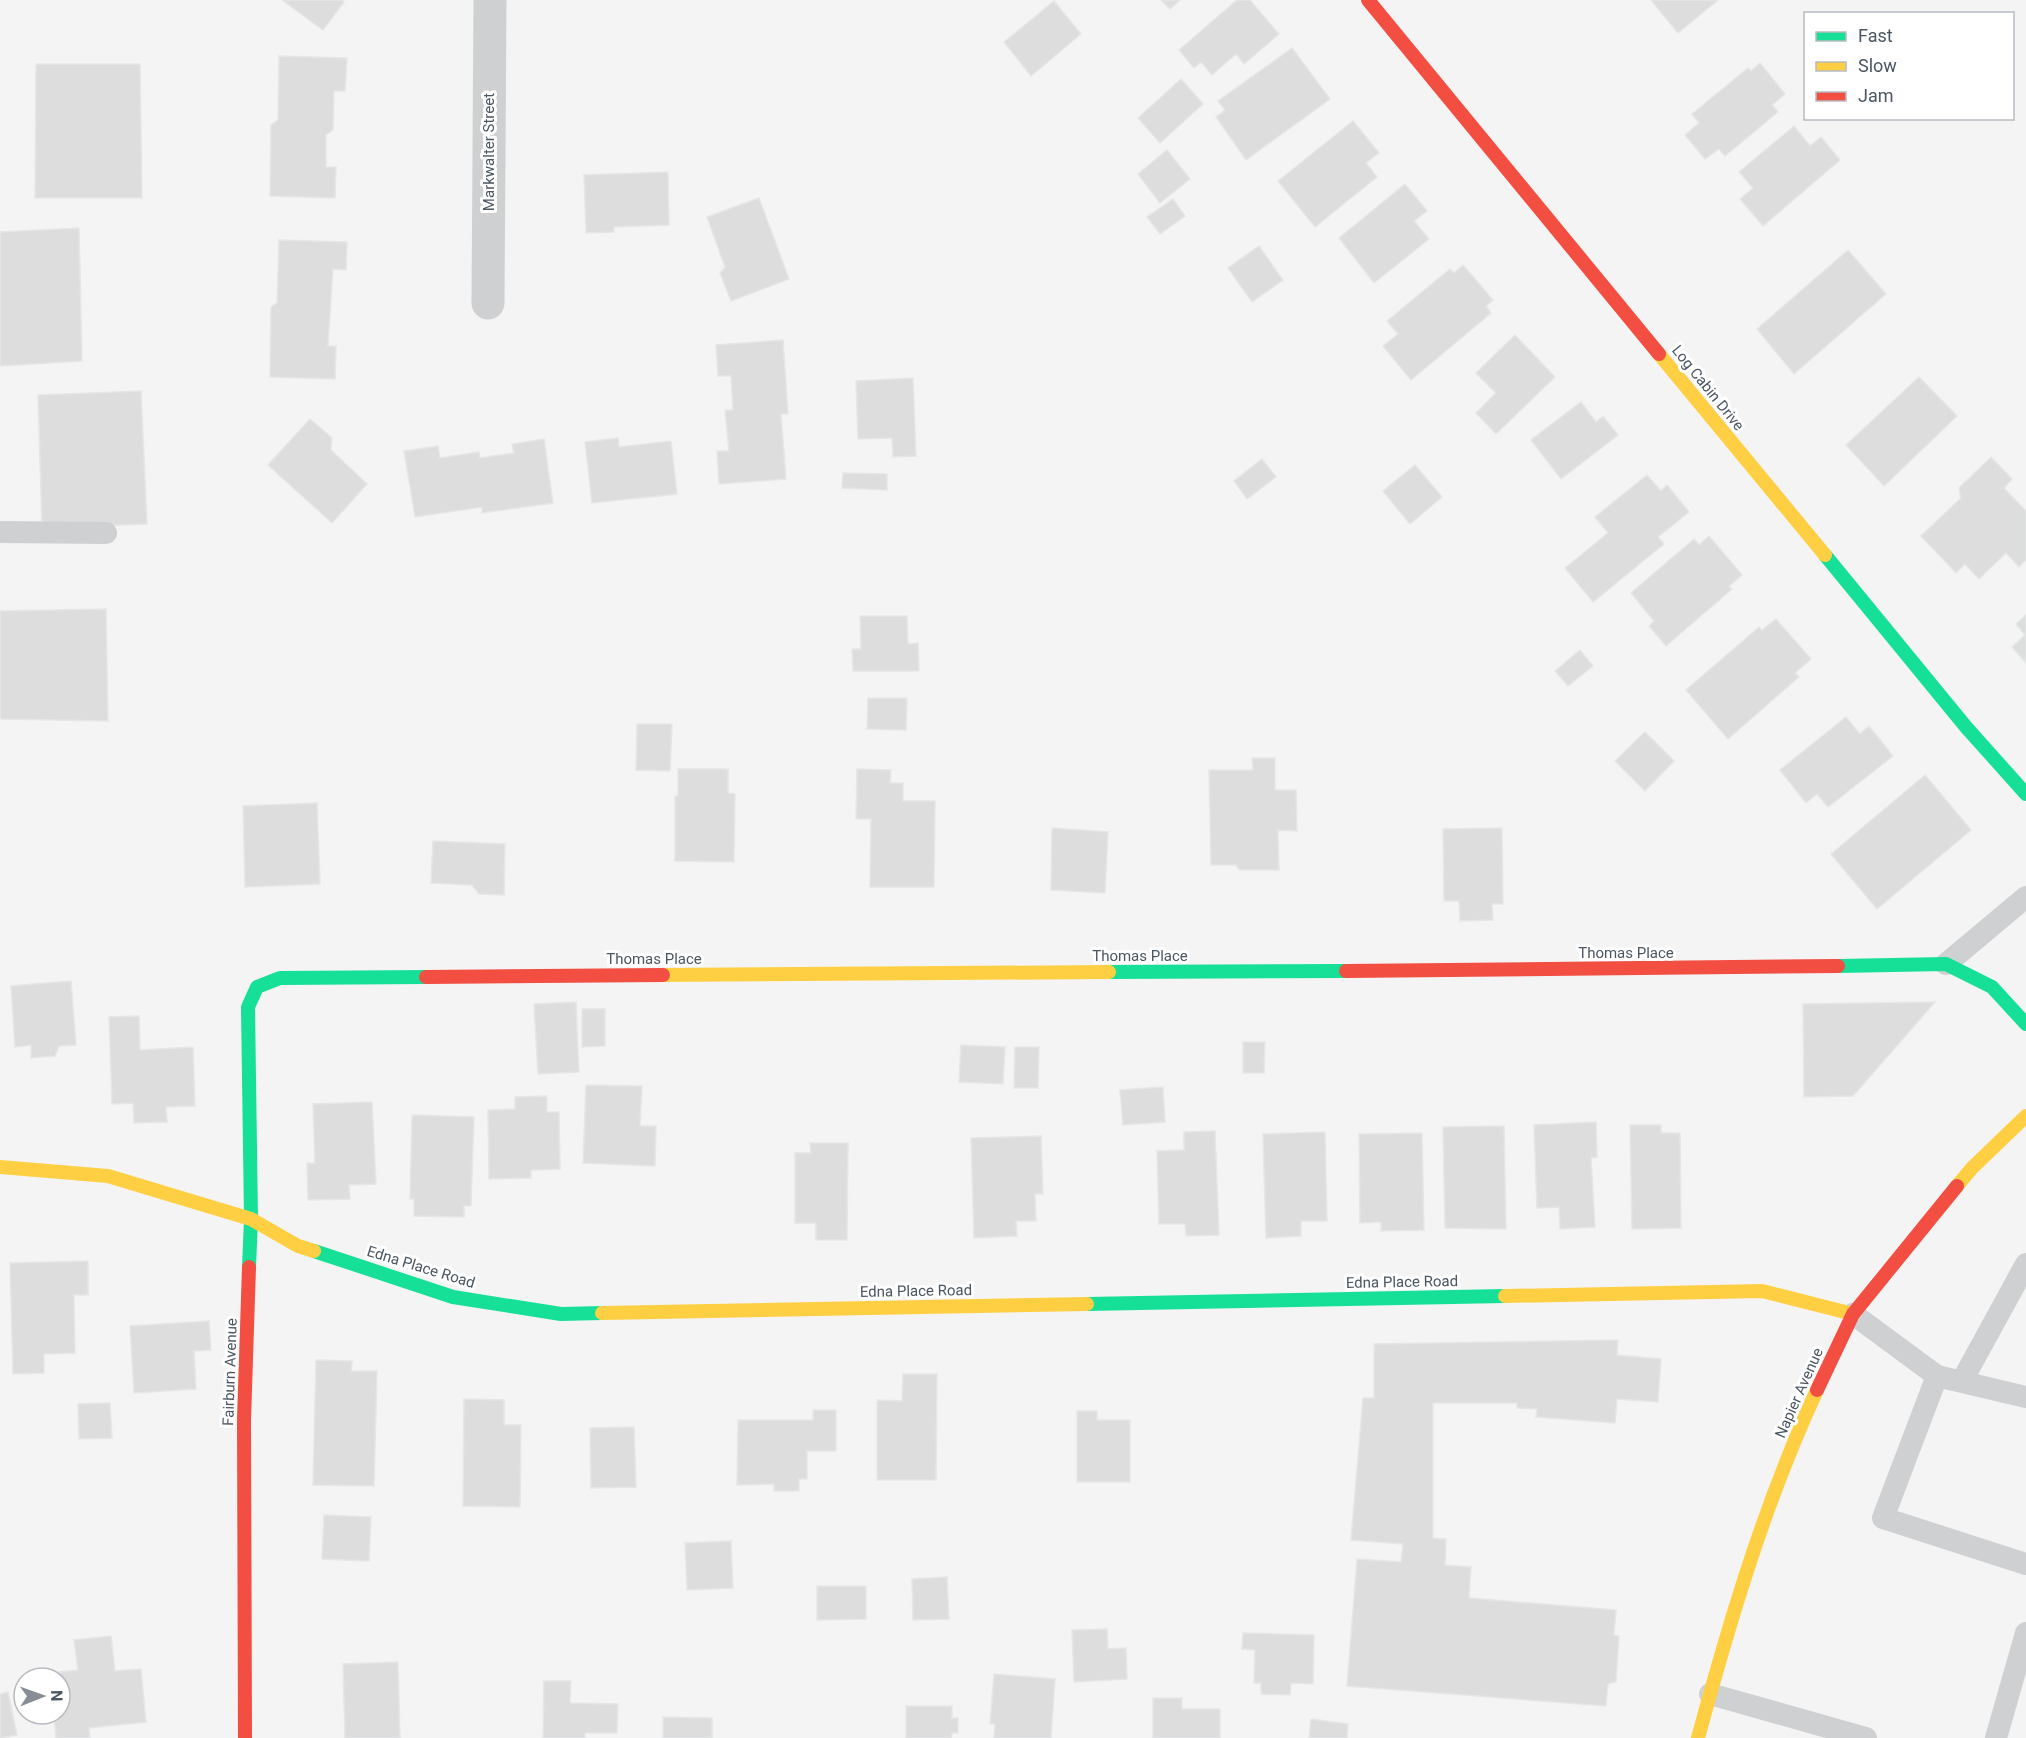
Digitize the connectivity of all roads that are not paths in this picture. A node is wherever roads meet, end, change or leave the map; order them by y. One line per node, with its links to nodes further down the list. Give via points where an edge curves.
1 (490, 0): 3 (street, Markwalter Street)
2 (1368, 0): 6 (street, Log Cabin Drive, via 1966,727)
3 (488, 303)
4 (0, 532): 5 (lane)
5 (106, 533)
6 (2026, 794)
7 (2026, 897): 8 (lane)
8 (1946, 964): 9 (street, Thomas Place, via 1753,969 280,978 257,987); 10 (street, Thomas Place, via 1992,987)
9 (248, 1007): 13 (street, Fairburn Avenue)
10 (2026, 1024)
11 (2026, 1116): 15 (street, Napier Avenue, via 1972,1168)
12 (0, 1167): 13 (street, Edna Place Road, via 108,1176)
13 (251, 1219): 15 (street, Edna Place Road, via 298,1246 453,1297 561,1314 1762,1291); 22 (street, Fairburn Avenue, via 244,1420)
14 (2026, 1264): 17 (lane)
15 (1853, 1314): 16 (lane); 21 (street, Napier Avenue, via 1810,1406 1766,1516)
16 (1937, 1376): 17 (lane); 19 (lane, via 1883,1518)
17 (1962, 1382): 18 (lane)
18 (2026, 1397)
19 (2026, 1564)
20 (2026, 1633): 25 (lane)
21 (1710, 1694): 23 (street, Napier Avenue); 24 (lane)
22 (245, 1738)
23 (1698, 1738)
24 (1866, 1738)
25 (1996, 1738)

